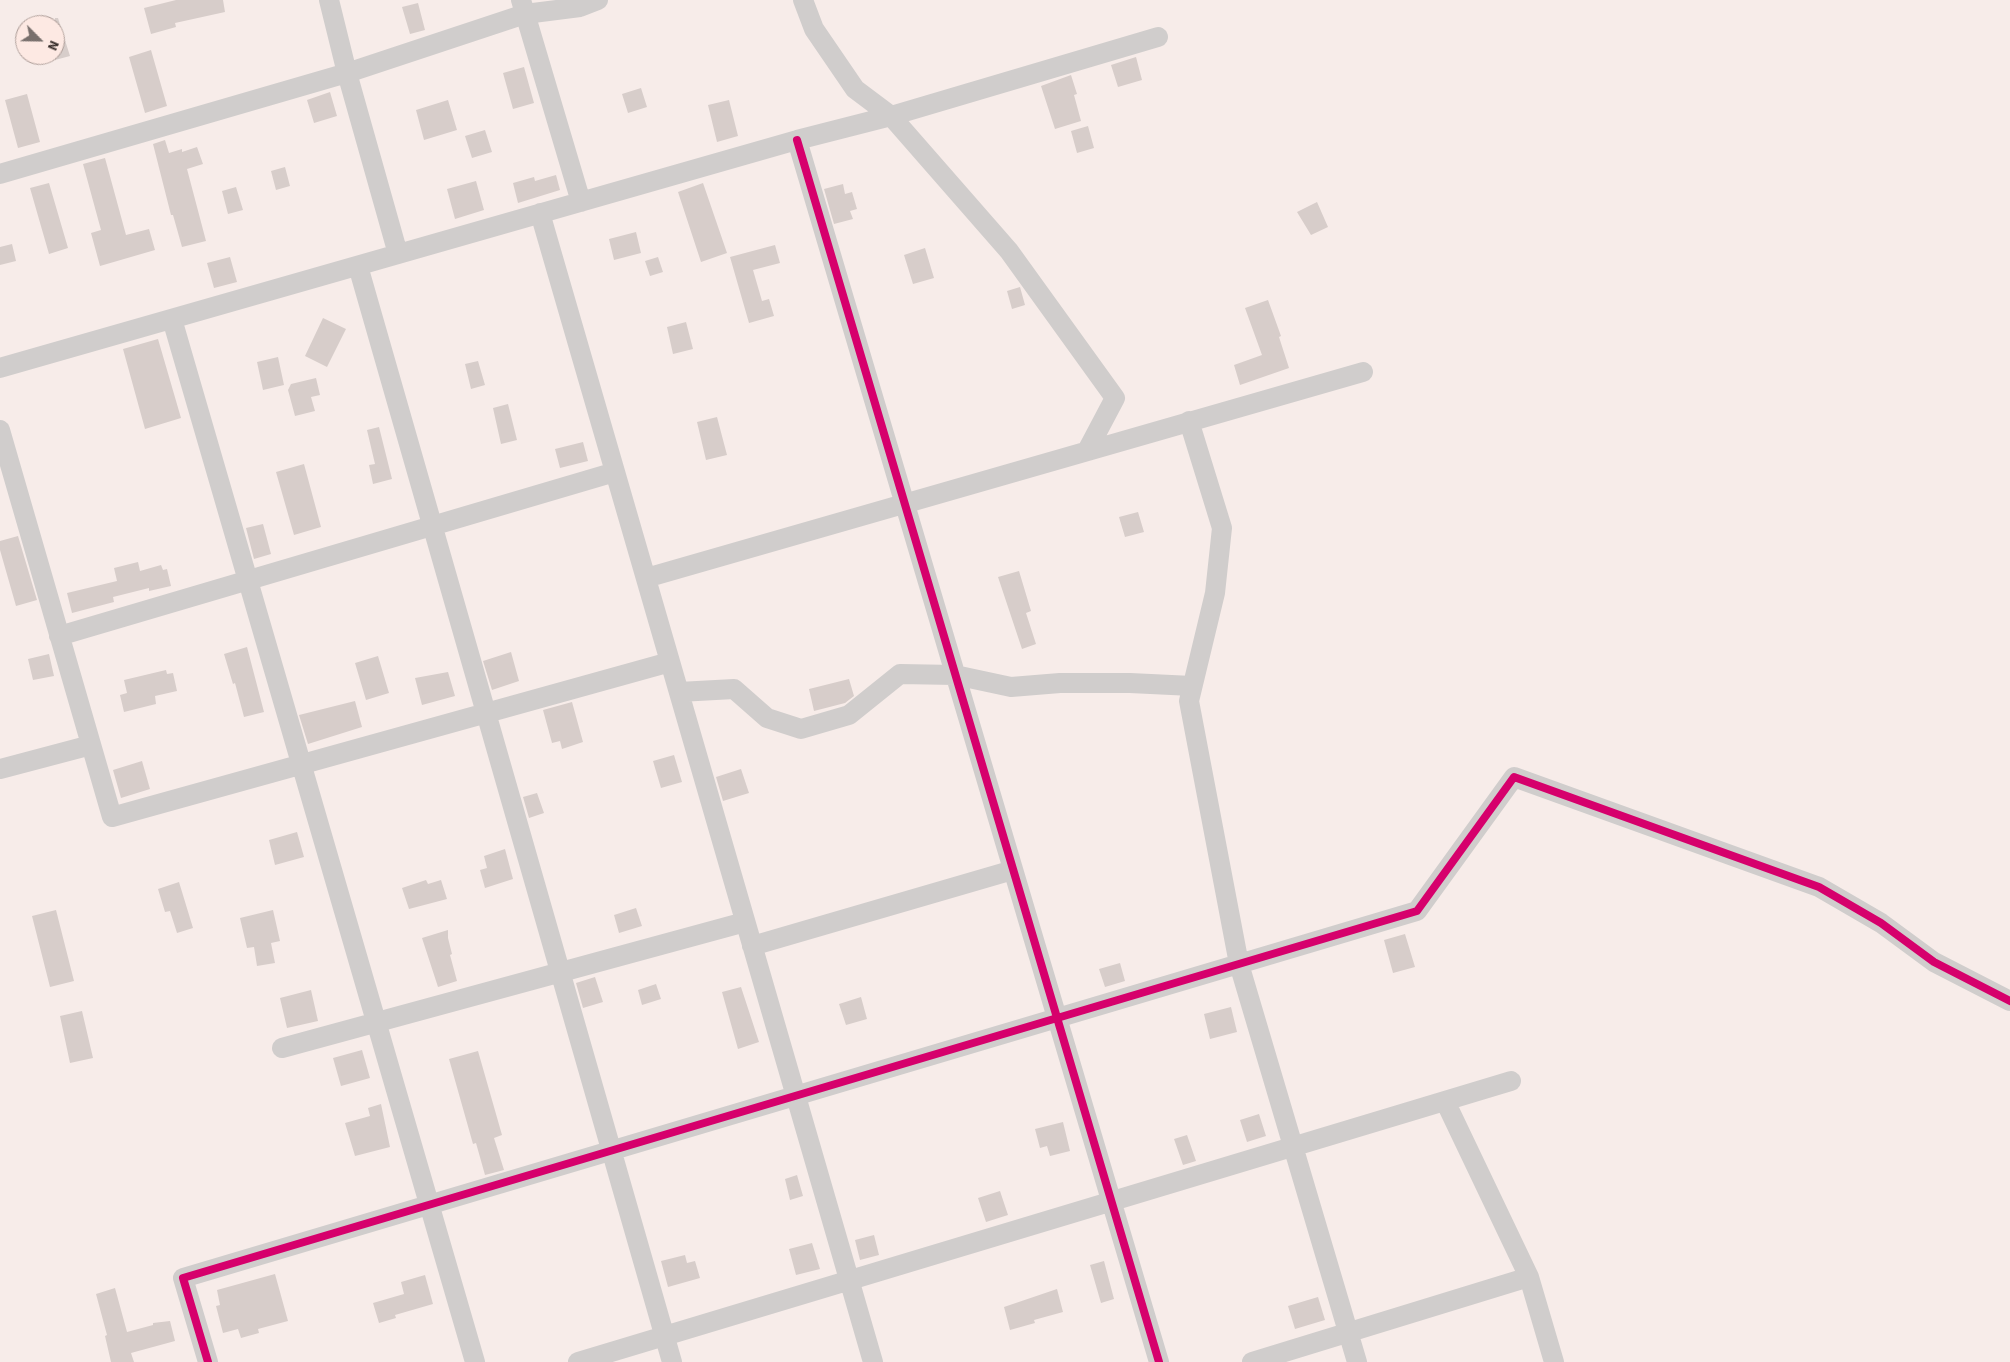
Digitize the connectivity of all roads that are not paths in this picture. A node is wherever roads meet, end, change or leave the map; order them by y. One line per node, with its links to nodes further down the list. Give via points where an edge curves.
1 (329, 0): 6 (street)
2 (598, 0): 4 (street, via 580,8)
3 (803, 0): 7 (street, via 814,29 855,90)
4 (523, 7): 6 (street); 10 (street)
5 (1158, 37): 7 (street)
6 (346, 74): 9 (street); 12 (street)
7 (891, 116): 8 (street); 19 (street, via 1009,251 1115,398)
8 (797, 140): 10 (street); 21 (street)
9 (0, 174)
10 (582, 202): 11 (street)
11 (540, 214): 12 (street); 20 (street)
12 (398, 254): 13 (street)
13 (358, 266): 14 (street); 22 (street)
14 (172, 319): 15 (street); 24 (street)
15 (0, 368)
16 (1362, 372): 17 (street)
17 (1189, 422): 19 (street); 28 (street, via 1222,528 1215,593)
18 (0, 430): 25 (street)
19 (1088, 451): 21 (street)
20 (615, 472): 22 (street); 23 (street)
21 (904, 504): 23 (street); 27 (street)
22 (432, 526): 24 (street); 30 (street)
23 (646, 578): 26 (street)
24 (248, 580): 25 (street); 32 (street)
25 (60, 636): 31 (street)
26 (670, 662): 29 (street); 30 (street)
27 (955, 675): 28 (street, via 1012,687 1060,683); 29 (street, via 900,674 849,715 801,729 767,718 734,689); 34 (street)
28 (1192, 686): 37 (street, via 1189,701)
29 (679, 692): 35 (street)
30 (486, 713): 32 (street); 38 (street)
31 (91, 744): 32 (street, via 112,817); 33 (street)
32 (302, 764): 41 (street)
33 (0, 769)
34 (1013, 870): 36 (street); 40 (street)
35 (745, 922): 36 (street); 38 (street)
36 (752, 946): 44 (street)
37 (1239, 964): 39 (street, via 1417,911 1514,776 1819,887 1881,923 1934,962); 40 (street); 46 (street)
38 (560, 972): 41 (street); 47 (street)
39 (2010, 1001)
40 (1057, 1018): 44 (street); 48 (street)
41 (377, 1022): 42 (street); 49 (street)
42 (282, 1048)
43 (1511, 1081): 45 (street)
44 (796, 1096): 47 (street); 51 (street)
45 (1444, 1101): 46 (street); 50 (street)
46 (1293, 1147): 48 (street); 52 (street)
47 (611, 1151): 49 (street); 53 (street)
48 (1111, 1202): 51 (street); 59 (street)
49 (429, 1204): 54 (street, via 183,1278); 55 (street)
50 (1529, 1277): 52 (street); 62 (street)
51 (849, 1280): 53 (street); 58 (street)
52 (1348, 1332): 60 (street); 61 (street)
53 (664, 1336): 56 (street); 57 (street)
54 (208, 1362)
55 (475, 1362)
56 (578, 1362)
57 (672, 1362)
58 (873, 1362)
59 (1159, 1362)
60 (1252, 1362)
61 (1356, 1362)
62 (1554, 1362)

